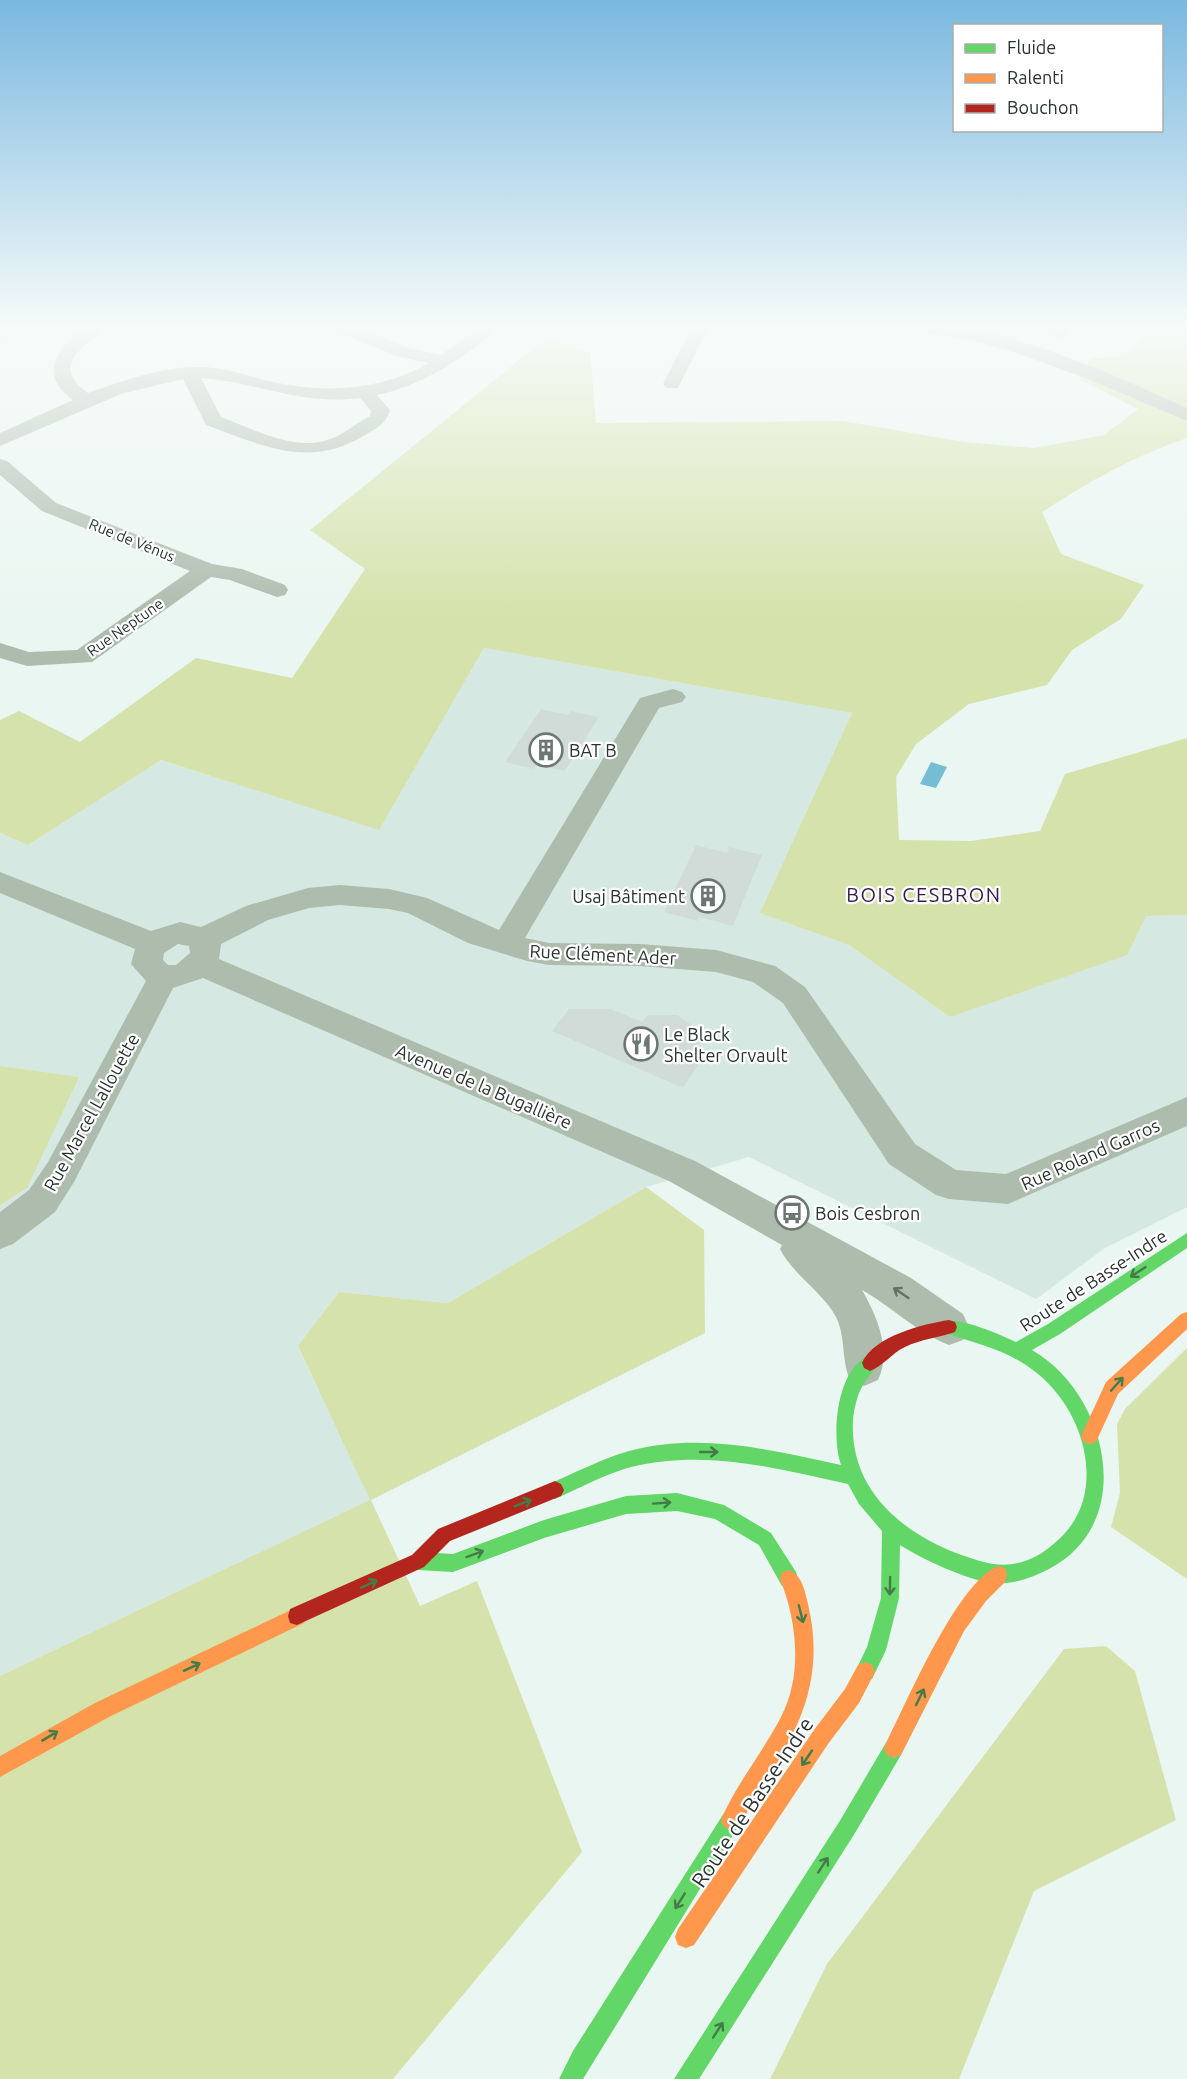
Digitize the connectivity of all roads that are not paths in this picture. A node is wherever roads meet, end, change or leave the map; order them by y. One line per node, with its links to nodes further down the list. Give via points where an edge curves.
1 (40, 421): 4 (street)
2 (213, 421): 3 (street, via 290,446 312,448 327,447)
3 (374, 421)
4 (0, 440)
5 (0, 465): 6 (street, Rue de Vénus, via 50,507)
6 (207, 570): 7 (street, Rue de Vénus, via 234,574); 8 (street, Rue Neptune, via 82,657 27,659)
7 (277, 591)
8 (0, 650)
9 (673, 697): 11 (street, via 649,703)
10 (0, 882): 13 (street)
11 (506, 945): 12 (street, Rue Clément Ader, via 416,906 389,899 340,895 308,898 257,913); 14 (street, Rue Clément Ader, via 549,954 716,961 764,974 794,995)
12 (203, 952): 13 (street, via 184,974); 13 (street, Avenue de la Bugallière, via 198,936 180,933 171,935); 16 (street, Avenue de la Bugallière, via 682,1171)
13 (159, 960): 17 (street, Rue Marcel Lallouette, via 62,1172 42,1201)
14 (816, 1027): 15 (street, Rue Roland Garros, via 902,1154 949,1184 1008,1189)
15 (1187, 1111)
16 (762, 1216): 20 (street, Avenue de la Bugallière, one-way to 16, via 897,1290); 22 (street, Avenue de la Bugallière, via 824,1271 850,1305 860,1328)
17 (0, 1233)
18 (1187, 1240): 21 (main road, Route de Basse-Indre, one-way to 21)
19 (1187, 1318): 23 (main road, one-way to 19, via 1112,1388)
20 (949, 1327): 21 (main road, via 985,1335); 22 (main road, via 894,1343)
21 (1018, 1349): 23 (main road, via 1058,1381 1074,1401)
22 (864, 1367): 24 (main road, via 847,1396 842,1428)
23 (1090, 1436): 27 (main road, via 1097,1468 1096,1488 1084,1525 1052,1558)
24 (852, 1476): 25 (main road); 26 (main road, one-way to 24, via 444,1535 631,1460 668,1453 736,1452)
25 (891, 1527): 27 (main road, via 927,1551); 29 (main road, Route de Basse-Indre, one-way to 29, via 890,1598 876,1650 852,1696)
26 (418, 1561): 28 (main road, one-way to 26, via 59,1731 129,1696); 30 (main road, one-way to 30, via 453,1563 544,1528 626,1505 677,1502 718,1511 765,1539 795,1589 804,1627 804,1675 791,1719)
27 (998, 1575): 31 (main road, one-way to 27, via 854,1817 900,1739 957,1624)
28 (0, 1767)
29 (676, 1952)
30 (571, 2079)
31 (686, 2079)

